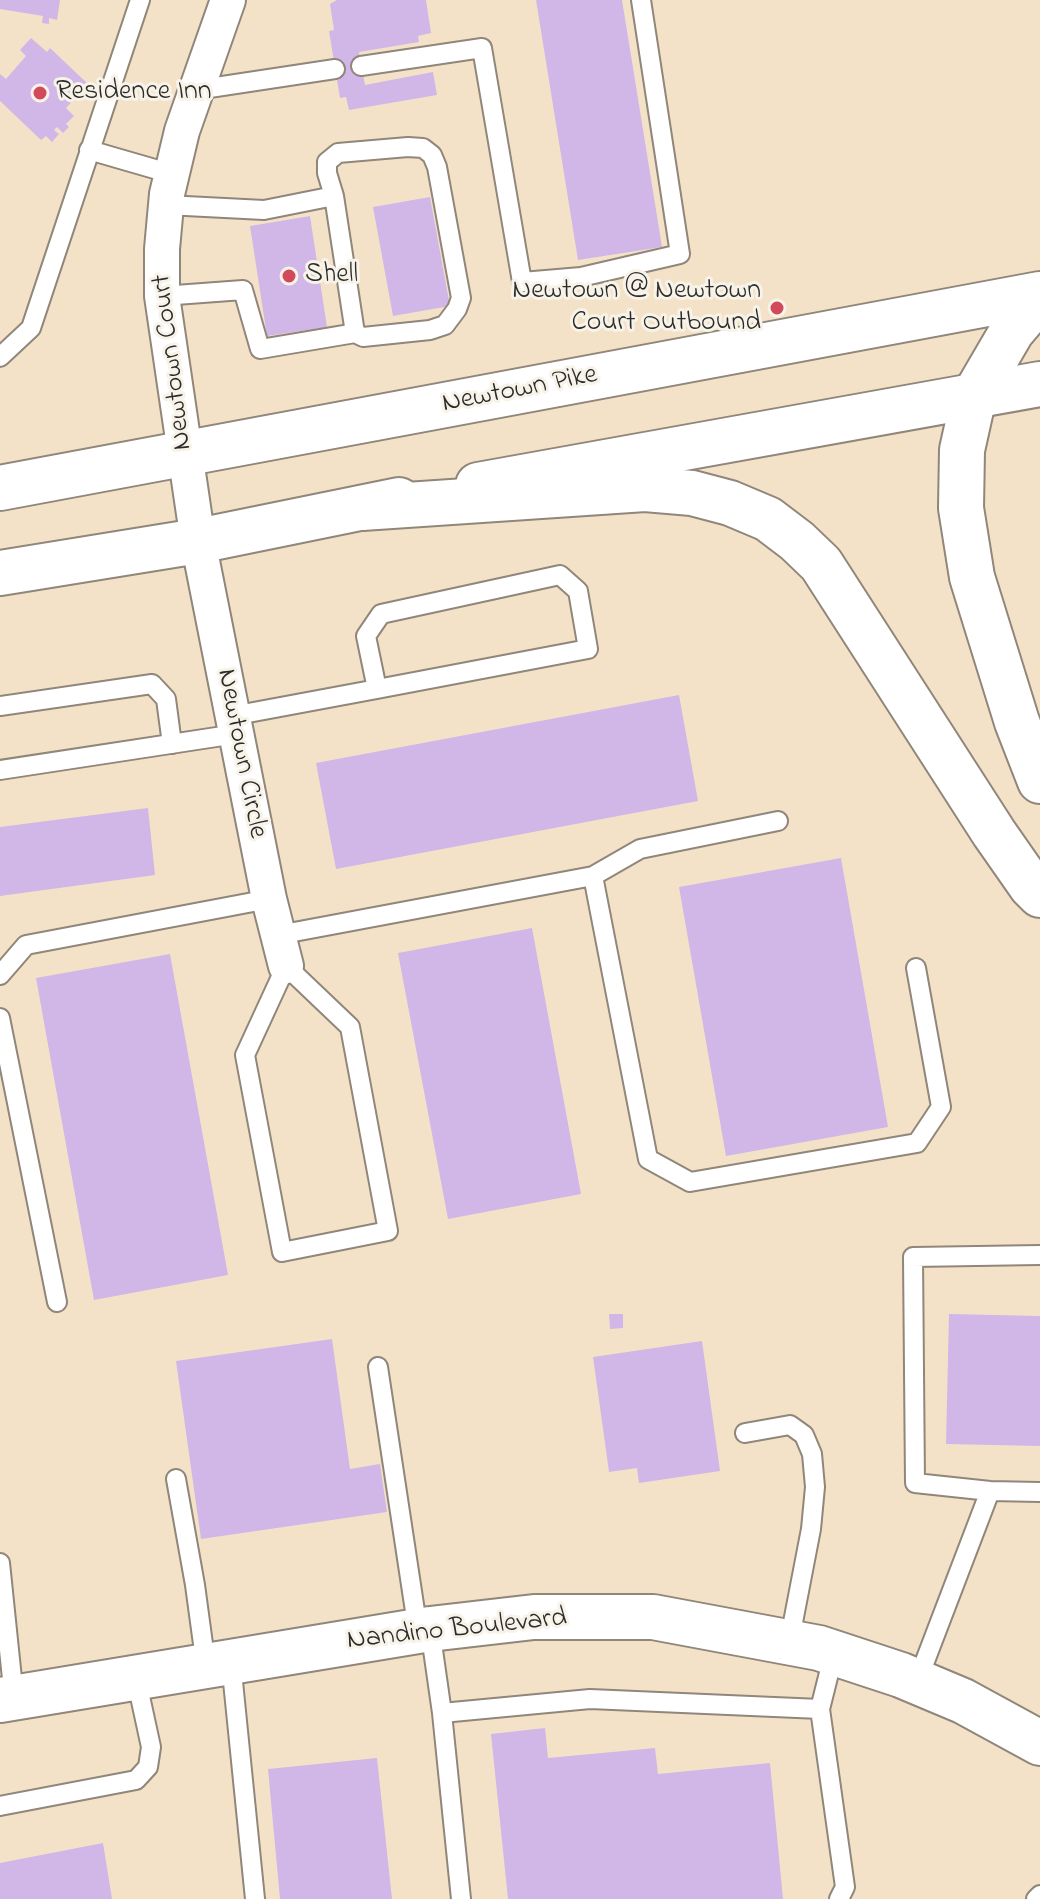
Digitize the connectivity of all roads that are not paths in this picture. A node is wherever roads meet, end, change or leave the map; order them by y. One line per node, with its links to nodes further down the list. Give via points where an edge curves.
1 (140, 0): 7 (lane)
2 (228, 0): 6 (street, Newtown Court)
3 (641, 0): 4 (lane, via 680,254 581,277 522,282 482,48)
4 (361, 66)
5 (327, 70): 6 (lane)
6 (196, 90): 8 (street, Newtown Court)
7 (89, 150): 8 (lane); 13 (lane, via 31,328)
8 (169, 190): 9 (lane, via 264,210); 10 (street, Newtown Court)
9 (334, 196): 12 (lane); 12 (lane, via 327,162 338,153 408,147 432,155 461,298 445,325 430,330 363,337)
10 (162, 296): 12 (lane, via 243,290 260,349); 16 (street, Newtown Court)
11 (1040, 296): 15 (main road, via 1012,331); 16 (main road, Newtown Pike)
12 (355, 333)
13 (0, 357)
14 (1040, 384): 15 (main road)
15 (974, 396): 18 (main road); 26 (main road, via 962,450 961,508 972,577)
16 (185, 454): 17 (main road, Newtown Pike); 19 (street, Newtown Court)
17 (0, 488)
18 (362, 508): 19 (main road); 29 (main road, via 645,489 692,493 768,519 821,564 994,833)
19 (198, 541): 20 (main road); 23 (street, Newtown Circle)
20 (0, 573)
21 (377, 689): 21 (lane, via 588,649 578,591 560,575 381,614 366,636); 23 (lane)
22 (0, 706): 24 (lane, via 152,684 166,699)
23 (234, 725): 24 (lane); 30 (street, Newtown Circle)
24 (172, 744): 25 (lane)
25 (0, 770)
26 (1040, 781)
27 (778, 821): 28 (lane, via 640,849)
28 (593, 876): 31 (lane); 32 (lane, via 648,1159 690,1182 917,1143 941,1107)
29 (1040, 895)
30 (269, 899): 31 (street, Newtown Circle); 33 (lane, via 26,945)
31 (282, 950): 31 (lane, via 245,1055 282,1252 388,1231 350,1027)
32 (916, 968)
33 (0, 975)
34 (0, 1018): 36 (lane)
35 (1040, 1255): 40 (lane, via 913,1257 915,1483)
36 (57, 1302)
37 (378, 1367): 43 (lane)
38 (745, 1433): 44 (lane, via 790,1425 804,1435 812,1454 811,1529)
39 (176, 1479): 46 (lane, via 195,1585)
40 (990, 1491): 41 (lane); 48 (lane)
41 (1040, 1492)
42 (0, 1563): 49 (lane)
43 (424, 1630): 44 (main road, Nandino Boulevard, via 534,1617 653,1617); 46 (main road, Nandino Boulevard); 51 (lane)
44 (789, 1643): 45 (main road, Nandino Boulevard)
45 (834, 1653): 48 (main road, Nandino Boulevard); 50 (lane)
46 (218, 1664): 47 (main road, Nandino Boulevard); 55 (lane)
47 (136, 1678): 49 (main road, Nandino Boulevard); 53 (lane, via 151,1747 148,1767 136,1780)
48 (917, 1682): 52 (main road, Nandino Boulevard)
49 (7, 1699)
50 (820, 1709): 51 (lane, via 590,1699); 57 (lane, via 845,1887)
51 (442, 1713): 56 (lane)
52 (1040, 1743)
53 (0, 1806)
54 (1040, 1895): 58 (lane)
55 (255, 1899)
56 (461, 1899)
57 (839, 1899)
58 (1036, 1899)

